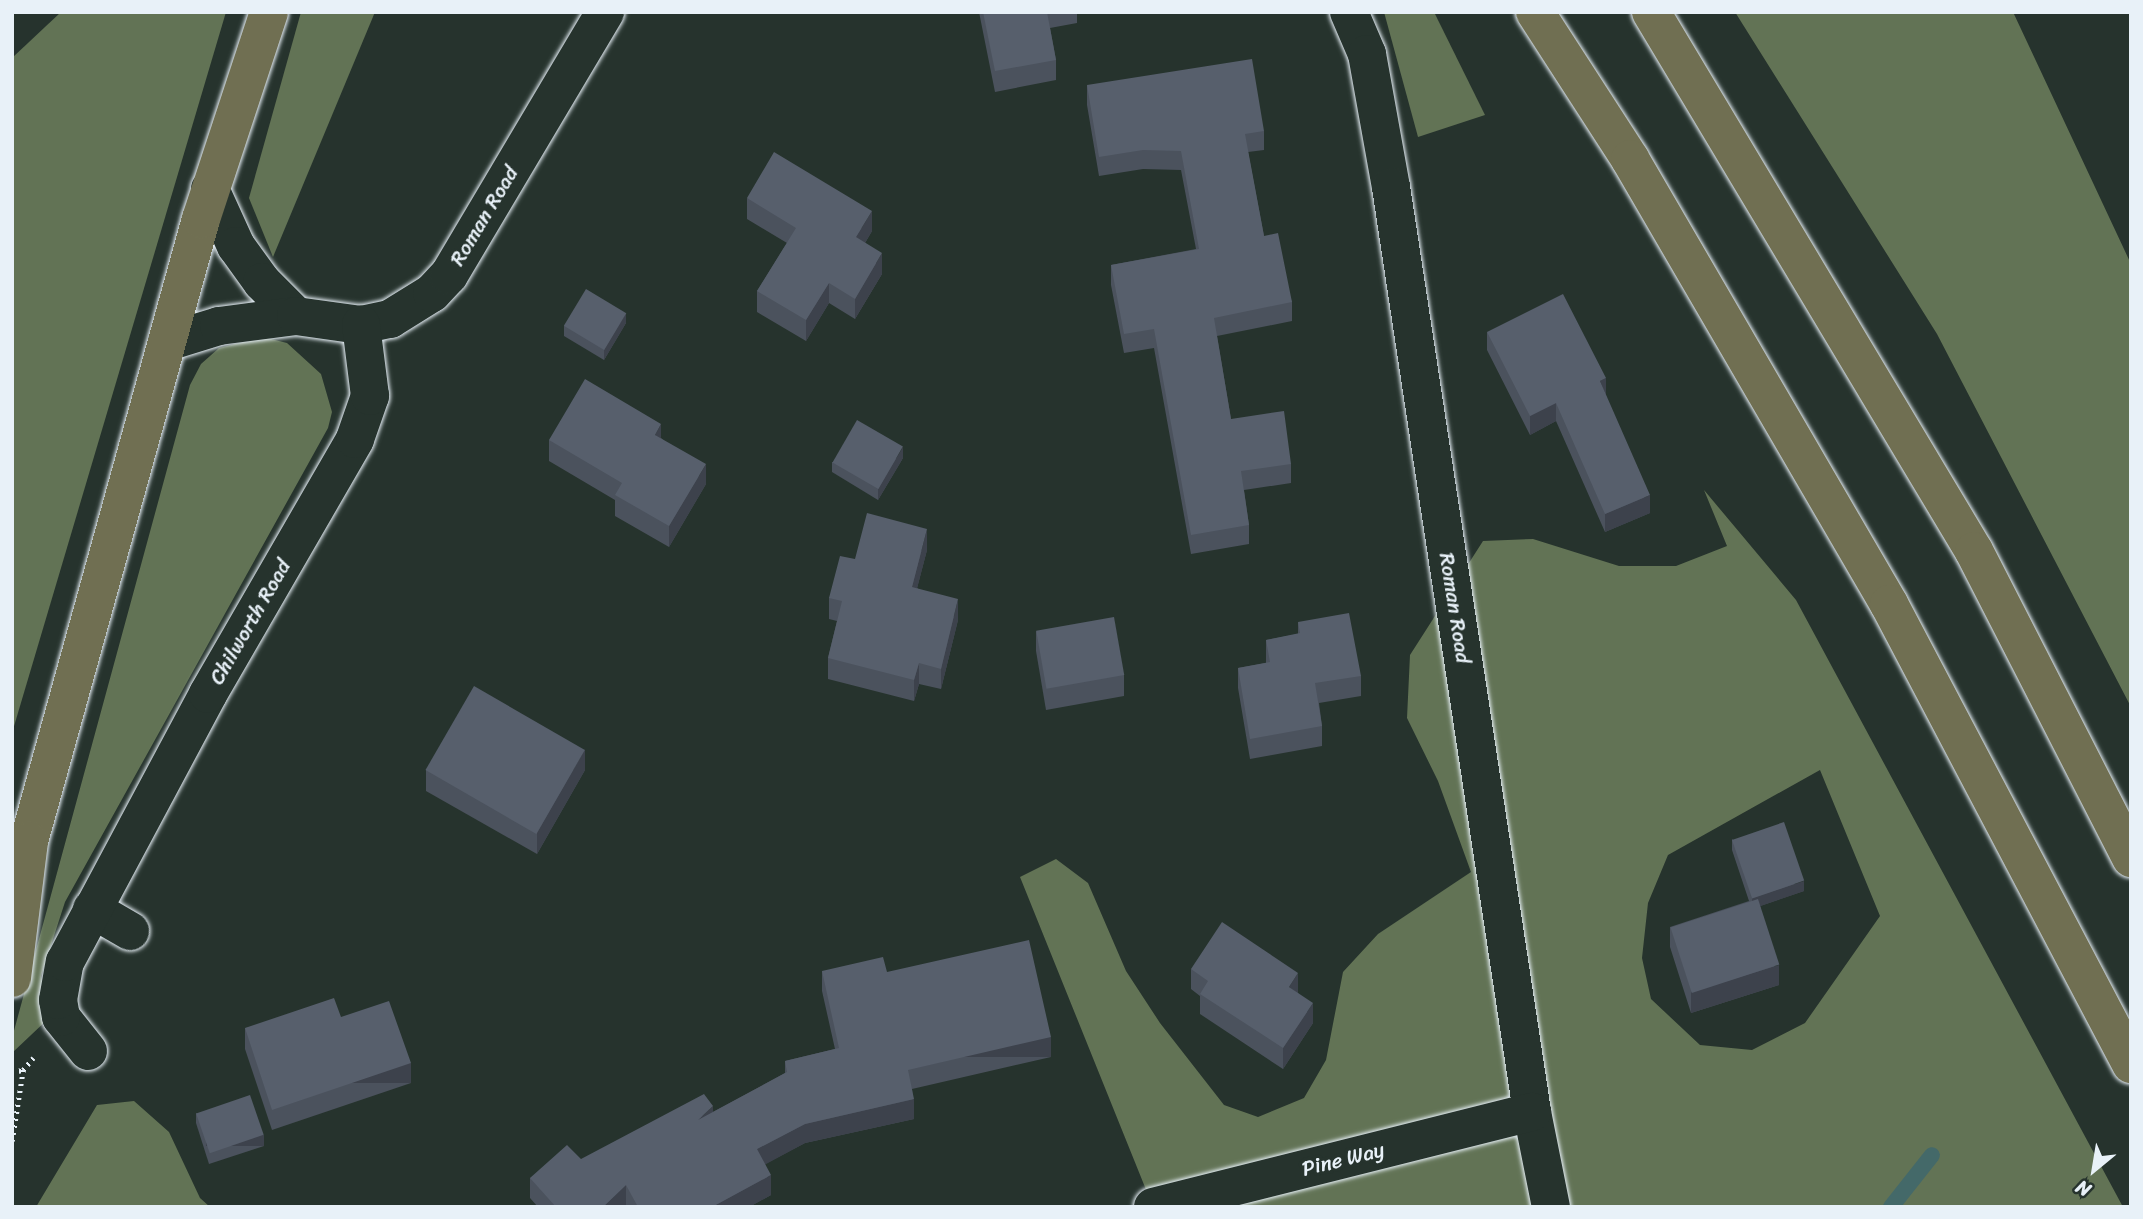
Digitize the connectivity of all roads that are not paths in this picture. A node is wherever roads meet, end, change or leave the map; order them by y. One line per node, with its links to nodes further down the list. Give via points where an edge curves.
1 (269, 12): 6 (main road)
2 (605, 12): 8 (street, Roman Road, via 449,275 413,307 390,319)
3 (1349, 12): 17 (street, Roman Road, via 1367,54 1391,187)
4 (1535, 12): 16 (main road, via 1630,159 1889,604)
5 (1651, 12): 11 (main road, via 1974,551)
6 (210, 189): 7 (street, via 236,246 262,282); 9 (main road)
7 (296, 316): 8 (street, Roman Road); 9 (street, Roman Road, via 219,326)
8 (361, 325): 12 (street, Chilworth Road, via 370,396 355,439 208,694)
9 (167, 342): 10 (main road)
10 (20, 855): 14 (main road)
11 (2131, 858)
12 (92, 909): 13 (street); 15 (street, Chilworth Road, via 65,962 58,1000 67,1028)
13 (130, 931)
14 (12, 978)
15 (88, 1051)
16 (2131, 1064)
17 (1532, 1112): 18 (street, Pine Way); 19 (street, Roman Road)
18 (1153, 1207)
19 (1551, 1207)

